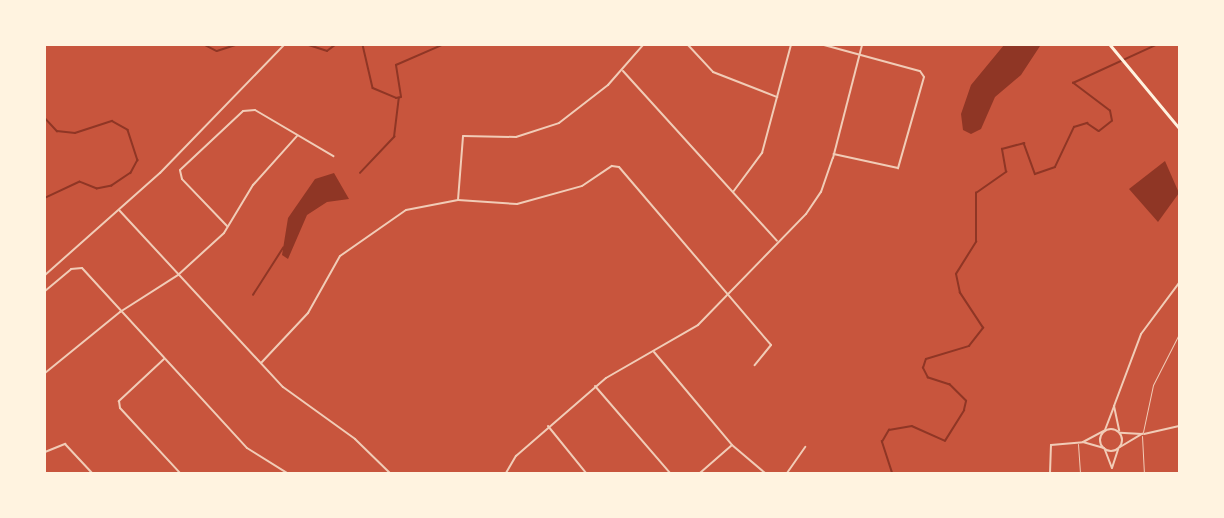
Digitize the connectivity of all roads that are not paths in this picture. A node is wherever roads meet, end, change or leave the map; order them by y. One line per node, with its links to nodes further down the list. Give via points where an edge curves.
1 (284, 45): 17 (street)
2 (643, 45): 9 (street)
3 (688, 45): 10 (street, via 713,72)
4 (791, 45): 10 (street)
5 (824, 45): 8 (street)
6 (862, 45): 8 (street)
7 (1110, 45): 11 (main road)
8 (859, 55): 13 (street); 13 (street, via 920,71 924,77 898,168)
9 (623, 70): 15 (street); 16 (street, via 559,123 516,137 463,136)
10 (777, 97): 15 (street, via 762,153)
11 (1179, 128)
12 (297, 136): 14 (street); 18 (street, via 254,185); 18 (street, via 248,108 184,164 182,178)
13 (834, 154): 19 (street, via 821,192)
14 (333, 156)
15 (733, 192): 19 (street)
16 (458, 200): 24 (street, via 517,204 561,194 619,167); 29 (street, via 406,210 361,238 340,256 296,329)
17 (119, 210): 20 (street); 21 (street)
18 (227, 226): 21 (street)
19 (777, 241): 24 (street)
20 (45, 275)
21 (178, 275): 25 (street); 29 (street)
22 (1179, 283): 33 (street, via 1141,334)
23 (45, 291): 25 (street, via 71,268 82,268)
24 (728, 294): 27 (street, via 698,325); 30 (street, via 771,345)
25 (120, 312): 28 (street); 31 (street)
26 (1179, 334): 38 (lane, via 1153,385)
27 (654, 352): 32 (street); 41 (street)
28 (164, 359): 48 (street, via 119,401 120,408); 49 (street, via 247,448)
29 (261, 363): 50 (street, via 297,400 355,439)
30 (755, 365)
31 (45, 373)
32 (595, 386): 34 (street); 53 (street)
33 (1114, 406): 36 (street); 37 (street)
34 (548, 426): 51 (street); 52 (street)
35 (1179, 426): 38 (street)
36 (1104, 431): 37 (street); 40 (street); 44 (street)
37 (1120, 433): 38 (street); 43 (street)
38 (1142, 434): 43 (street); 60 (lane)
39 (1078, 442): 40 (street); 57 (street, via 1052,445); 58 (lane)
40 (1083, 442): 44 (street)
41 (732, 445): 54 (street); 55 (street)
42 (805, 447): 56 (street)
43 (1120, 447): 44 (street); 46 (street)
44 (1104, 448): 46 (street)
45 (45, 452): 47 (street, via 65,444)
46 (1112, 468): 59 (street)
47 (92, 473)
48 (180, 473)
49 (287, 473)
50 (390, 473)
51 (506, 473)
52 (586, 473)
53 (670, 473)
54 (700, 473)
55 (765, 473)
56 (787, 473)
57 (1050, 473)
58 (1080, 473)
59 (1112, 473)
60 (1144, 473)

